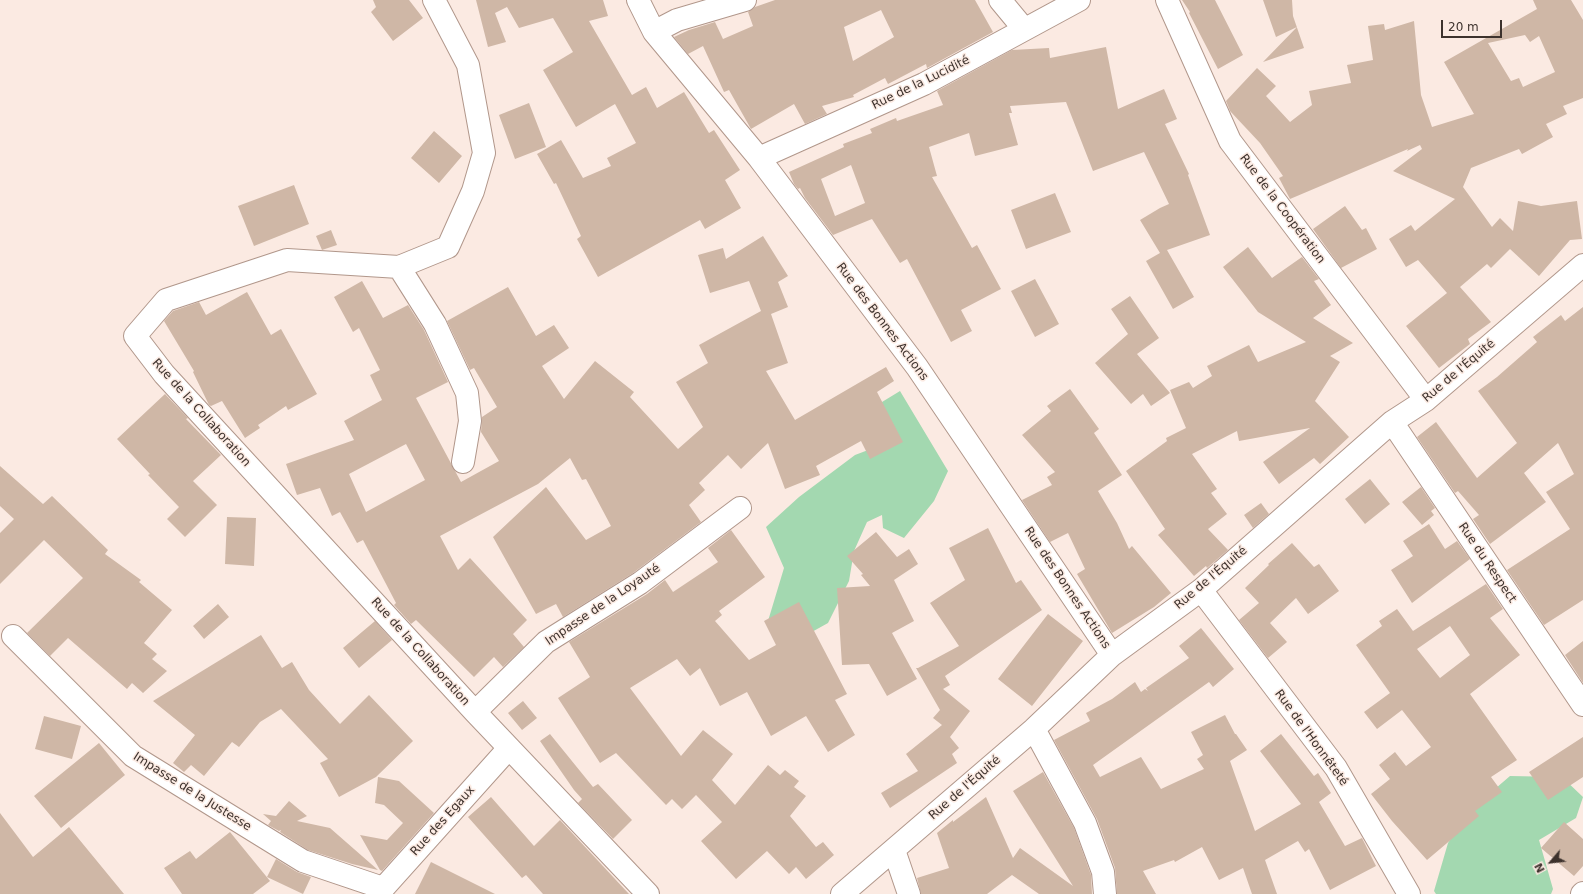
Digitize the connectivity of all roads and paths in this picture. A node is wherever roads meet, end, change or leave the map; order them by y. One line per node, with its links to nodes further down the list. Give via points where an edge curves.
1 (434, 0): 11 (street, Rue de la Collaboration, via 468,65 484,153 473,191 448,247)
2 (638, 0): 8 (street, Rue des Bonnes Actions)
3 (745, 0): 8 (street, via 677,20)
4 (1000, 0): 7 (street)
5 (1079, 0): 7 (street, Rue de la Lucidité)
6 (1167, 0): 12 (street, Rue de la Coopération, via 1230,140)
7 (1024, 29): 9 (street, Rue de la Lucidité, via 924,84)
8 (654, 32): 9 (street, Rue des Bonnes Actions)
9 (758, 158): 18 (street, Rue des Bonnes Actions, via 917,367)
10 (1583, 266): 12 (street, Rue de l'Équité)
11 (400, 267): 14 (street, via 435,324 467,392 470,421); 20 (street, Rue de la Collaboration, via 287,260 166,300 135,336 164,374)
12 (1426, 400): 13 (street, Rue de l'Équité)
13 (1392, 422): 16 (street, Rue de l'Équité); 19 (street, Rue du Respect)
14 (463, 462)
15 (740, 508): 20 (street, Impasse de la Loyauté, via 640,583 546,642)
16 (1201, 590): 18 (street, Rue de l'Équité); 29 (street, Rue de l'Honnêteté, via 1336,768)
17 (13, 636): 24 (street, Impasse de la Justesse, via 132,756 303,861)
18 (1112, 655): 21 (street, Rue de l'Équité)
19 (1583, 705)
20 (474, 712): 22 (street, Rue de la Collaboration)
21 (1034, 729): 23 (street, Rue de l'Équité); 28 (street, via 1085,823 1103,872)
22 (509, 748): 24 (street, Rue des Egaux); 25 (street, Rue de la Collaboration)
23 (894, 850): 26 (street, Rue de l'Équité); 27 (street)
24 (380, 891)
25 (648, 894)
26 (842, 894)
27 (908, 894)
28 (1105, 894)
29 (1410, 894)

